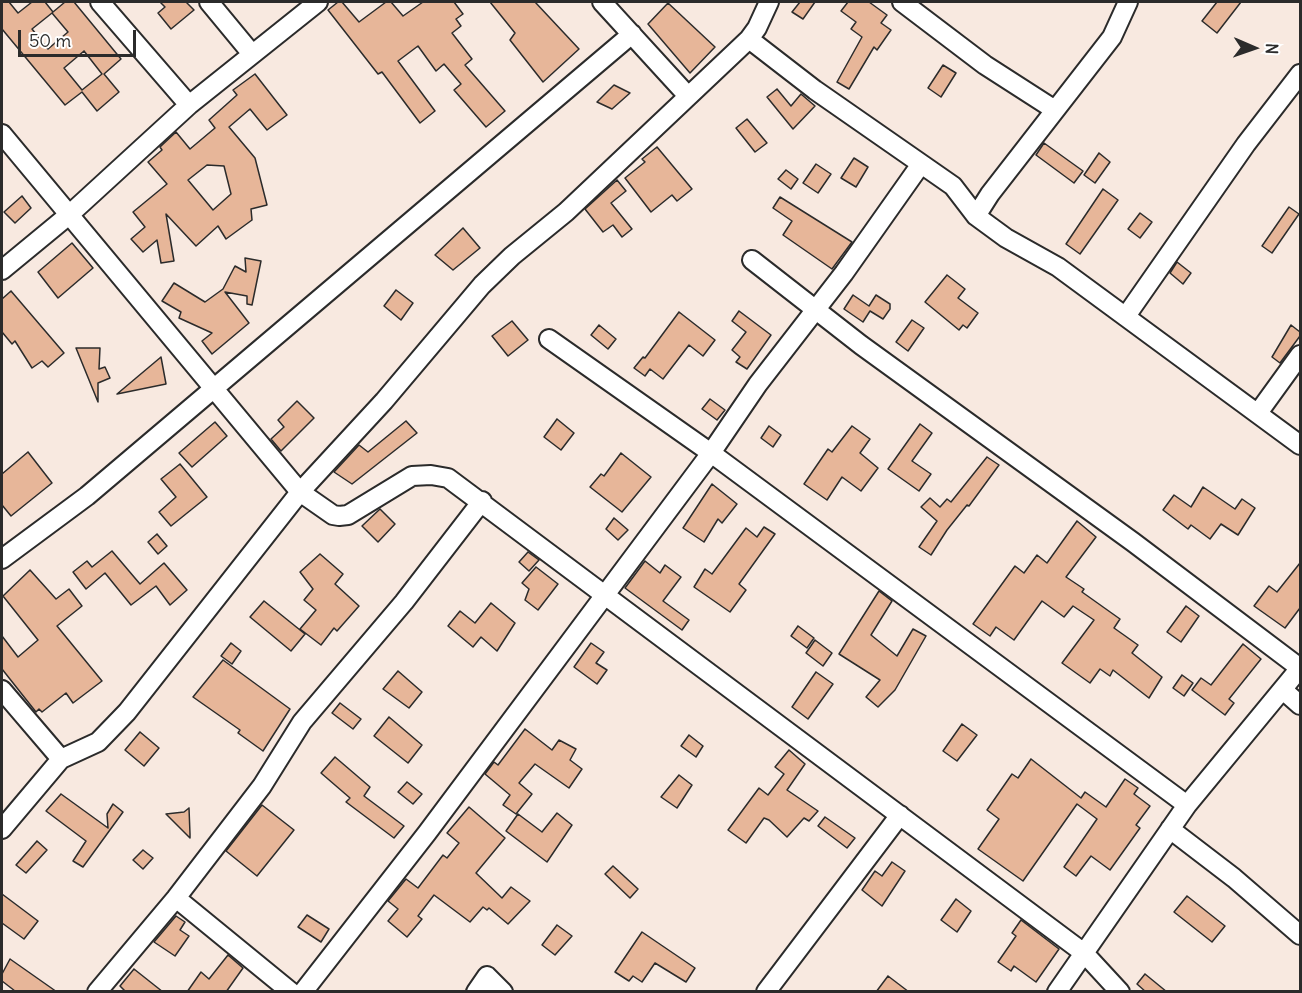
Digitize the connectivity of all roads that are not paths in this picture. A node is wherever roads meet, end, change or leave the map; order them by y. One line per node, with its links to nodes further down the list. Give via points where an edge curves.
1 (100, 2): 13 (street)
2 (209, 2): 10 (street)
3 (318, 2): 10 (street)
4 (602, 2): 8 (street)
5 (769, 2): 9 (street)
6 (902, 2): 14 (street, via 985,65)
7 (1128, 2): 14 (street, via 1112,37)
8 (632, 34): 12 (street); 25 (street)
9 (748, 39): 12 (street); 16 (street)
10 (252, 54): 13 (street)
11 (1300, 74): 22 (street)
12 (688, 96): 29 (street, via 482,285)
13 (189, 105): 17 (street)
14 (1055, 110): 18 (street)
15 (2, 134): 17 (street)
16 (921, 164): 18 (street, via 953,186); 21 (street)
17 (70, 214): 20 (street); 25 (street)
18 (976, 216): 22 (street, via 1005,238 1058,267)
19 (752, 260): 21 (street)
20 (2, 270)
21 (816, 311): 28 (street, via 758,384); 33 (street)
22 (1126, 316): 26 (street)
23 (549, 339): 28 (street)
24 (1300, 355): 26 (street)
25 (214, 390): 29 (street); 31 (street, via 87,496)
26 (1257, 413): 27 (street)
27 (1300, 445)
28 (711, 453): 32 (street); 38 (street)
29 (300, 492): 30 (street, via 333,515 348,515 412,476 431,475 448,478); 37 (street, via 127,712 98,742)
30 (482, 501): 32 (street); 42 (street, via 404,602 302,722 262,786)
31 (2, 559)
32 (605, 594): 39 (street); 47 (street)
33 (1300, 668): 35 (street)
34 (2, 690): 37 (street)
35 (1283, 690): 36 (street); 38 (street)
36 (1300, 705)
37 (61, 759): 40 (street)
38 (1187, 805): 41 (street)
39 (900, 815): 44 (street); 50 (street)
40 (2, 829)
41 (1170, 830): 43 (street); 44 (street)
42 (176, 898): 45 (street); 46 (street)
43 (1300, 935)
44 (1084, 953): 51 (street); 52 (street)
45 (98, 992)
46 (291, 992)
47 (303, 992)
48 (476, 992): 49 (street, via 487,976)
49 (503, 992)
50 (766, 992)
51 (1057, 992)
52 (1120, 992)

